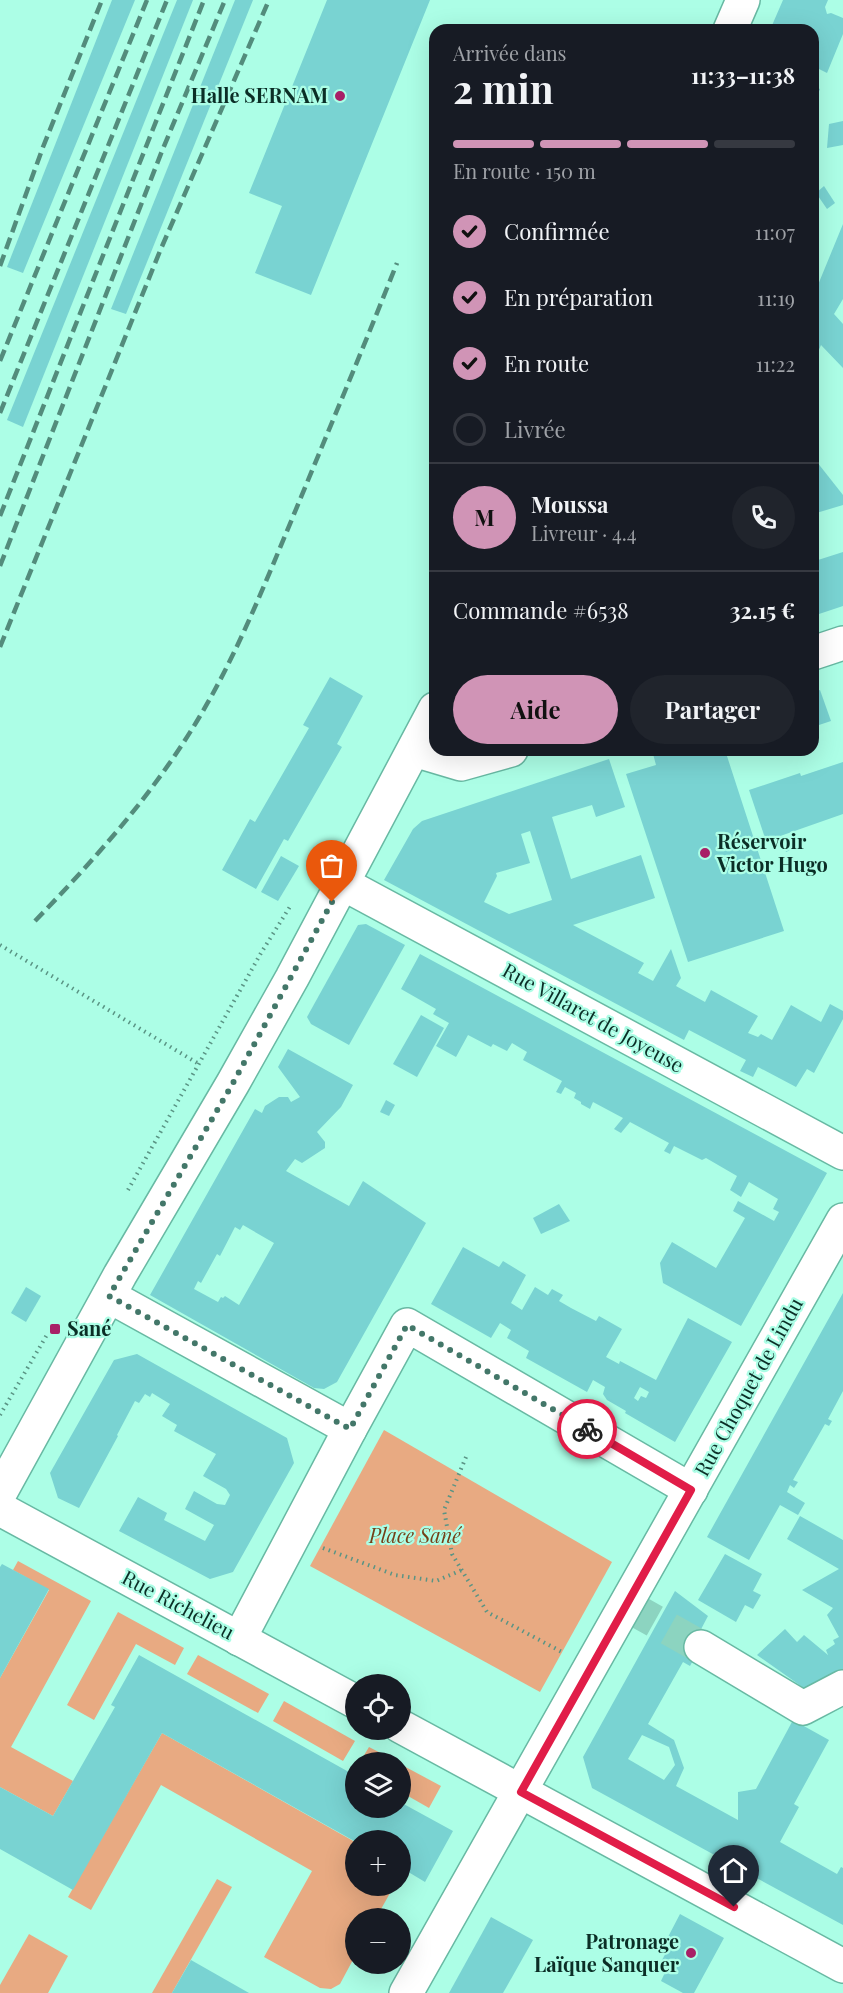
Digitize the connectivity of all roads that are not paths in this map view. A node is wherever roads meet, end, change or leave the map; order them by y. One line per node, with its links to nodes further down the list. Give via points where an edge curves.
1 (743, 0): 2 (street)
2 (733, 24)
3 (843, 643): 4 (street)
4 (819, 651)
5 (429, 721): 6 (street)
6 (414, 750): 7 (street); 10 (street)
7 (429, 754)
8 (434, 756): 9 (street, via 461,764)
9 (490, 756)
10 (342, 883): 11 (street, Rue Villaret de Joyeuse); 13 (street, via 233,1083)
11 (843, 1153)
12 (843, 1220): 15 (street, Rue Choquet de Lindu)
13 (109, 1296): 14 (street); 16 (street)
14 (350, 1429): 15 (street, via 407,1325); 18 (street)
15 (691, 1490): 23 (street, Rue Choquet de Lindu)
16 (0, 1493)
17 (0, 1509): 18 (street, Rue Richelieu)
18 (239, 1639): 21 (street, Rue Richelieu)
19 (701, 1647): 20 (street, via 804,1708)
20 (843, 1687)
21 (345, 1696)
22 (411, 1732): 23 (street)
23 (521, 1792): 24 (street); 25 (street, Rue Choquet de Lindu)
24 (843, 1966)
25 (406, 1993)

